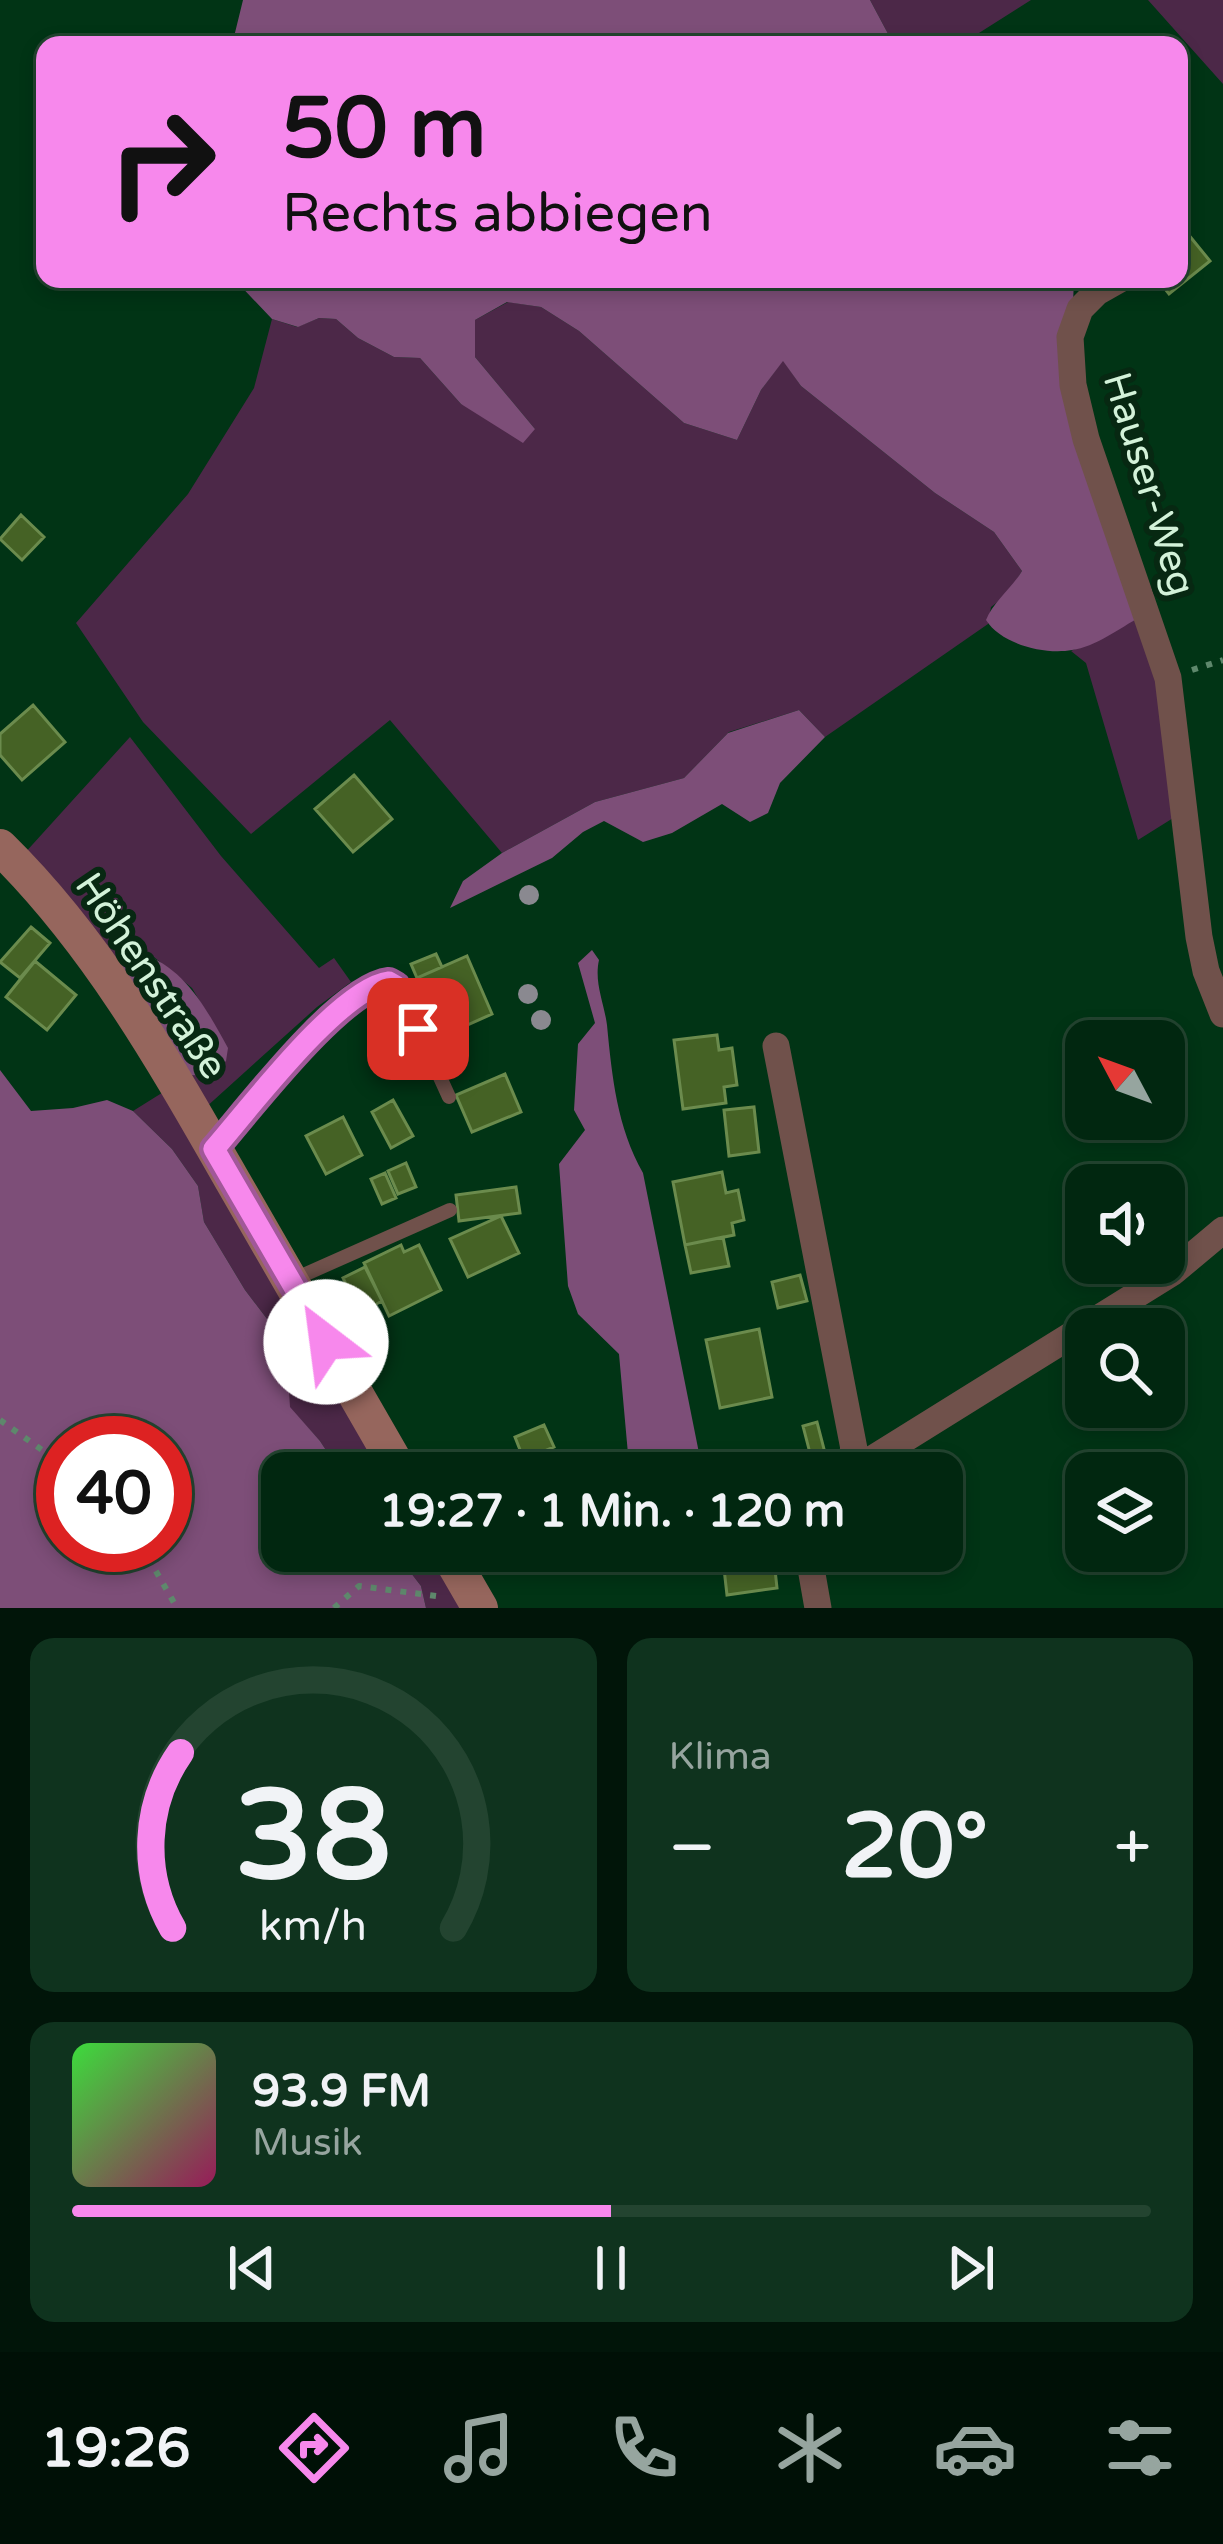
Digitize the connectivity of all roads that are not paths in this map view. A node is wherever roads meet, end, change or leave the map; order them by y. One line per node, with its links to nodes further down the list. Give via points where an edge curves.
1 (1104, 288): 3 (street, Hauser-Weg, via 1080,309 1070,337 1073,385 1168,678 1199,937)
2 (0, 847): 6 (street, Höhenstraße, via 88,947)
3 (1223, 1014)
4 (776, 1046): 11 (street)
5 (449, 1096): 6 (lane, via 403,996 382,982 324,1025)
6 (214, 1149): 9 (street, Höhenstraße)
7 (450, 1210): 9 (lane)
8 (1223, 1230): 12 (street, via 1173,1272)
9 (290, 1281): 10 (street, Höhenstraße)
10 (389, 1452)
11 (853, 1452)
12 (882, 1452)
13 (458, 1572): 15 (street)
14 (815, 1572): 16 (street)
15 (477, 1605)
16 (818, 1608)

